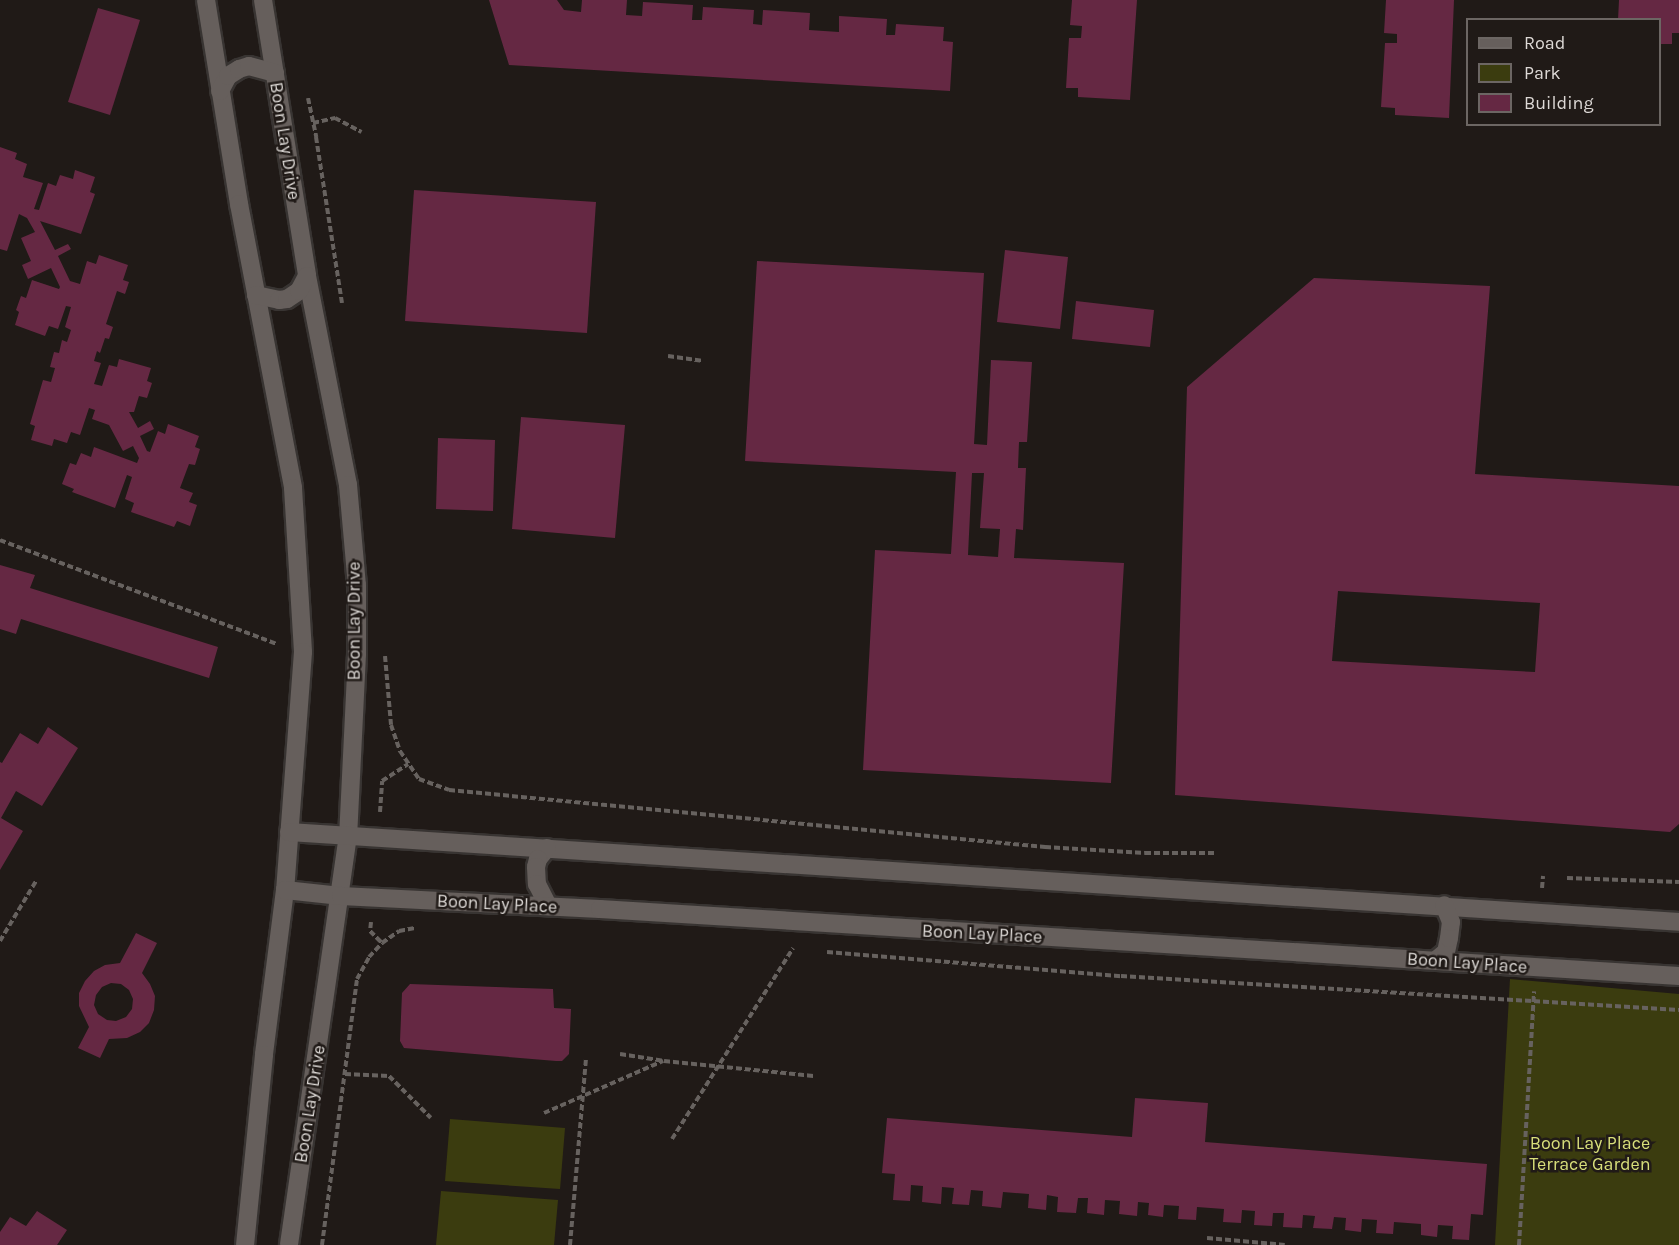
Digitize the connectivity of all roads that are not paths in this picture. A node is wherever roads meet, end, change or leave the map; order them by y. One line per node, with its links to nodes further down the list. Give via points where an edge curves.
1 (206, 0): 4 (street)
2 (263, 0): 3 (street, Boon Lay Drive)
3 (275, 73): 4 (street, via 249,66 239,69 228,76); 5 (street, Boon Lay Drive)
4 (220, 92): 6 (street)
5 (307, 276): 6 (street, via 299,291 287,299); 8 (street, Boon Lay Drive, via 348,484 357,585)
6 (256, 295): 7 (street, via 294,500 303,652)
7 (289, 832): 8 (street); 10 (street)
8 (348, 835): 9 (street); 11 (street, Boon Lay Drive)
9 (547, 848): 12 (street); 13 (street, via 536,867 537,884)
10 (285, 890): 11 (street, Boon Lay Place); 17 (street)
11 (341, 896): 13 (street, Boon Lay Place); 18 (street, Boon Lay Drive)
12 (1444, 905): 14 (street); 15 (street, via 1451,922 1449,938 1446,952)
13 (548, 906): 15 (street, Boon Lay Place)
14 (1679, 922)
15 (1436, 960): 16 (street, Boon Lay Place)
16 (1679, 976)
17 (246, 1245)
18 (289, 1245)

